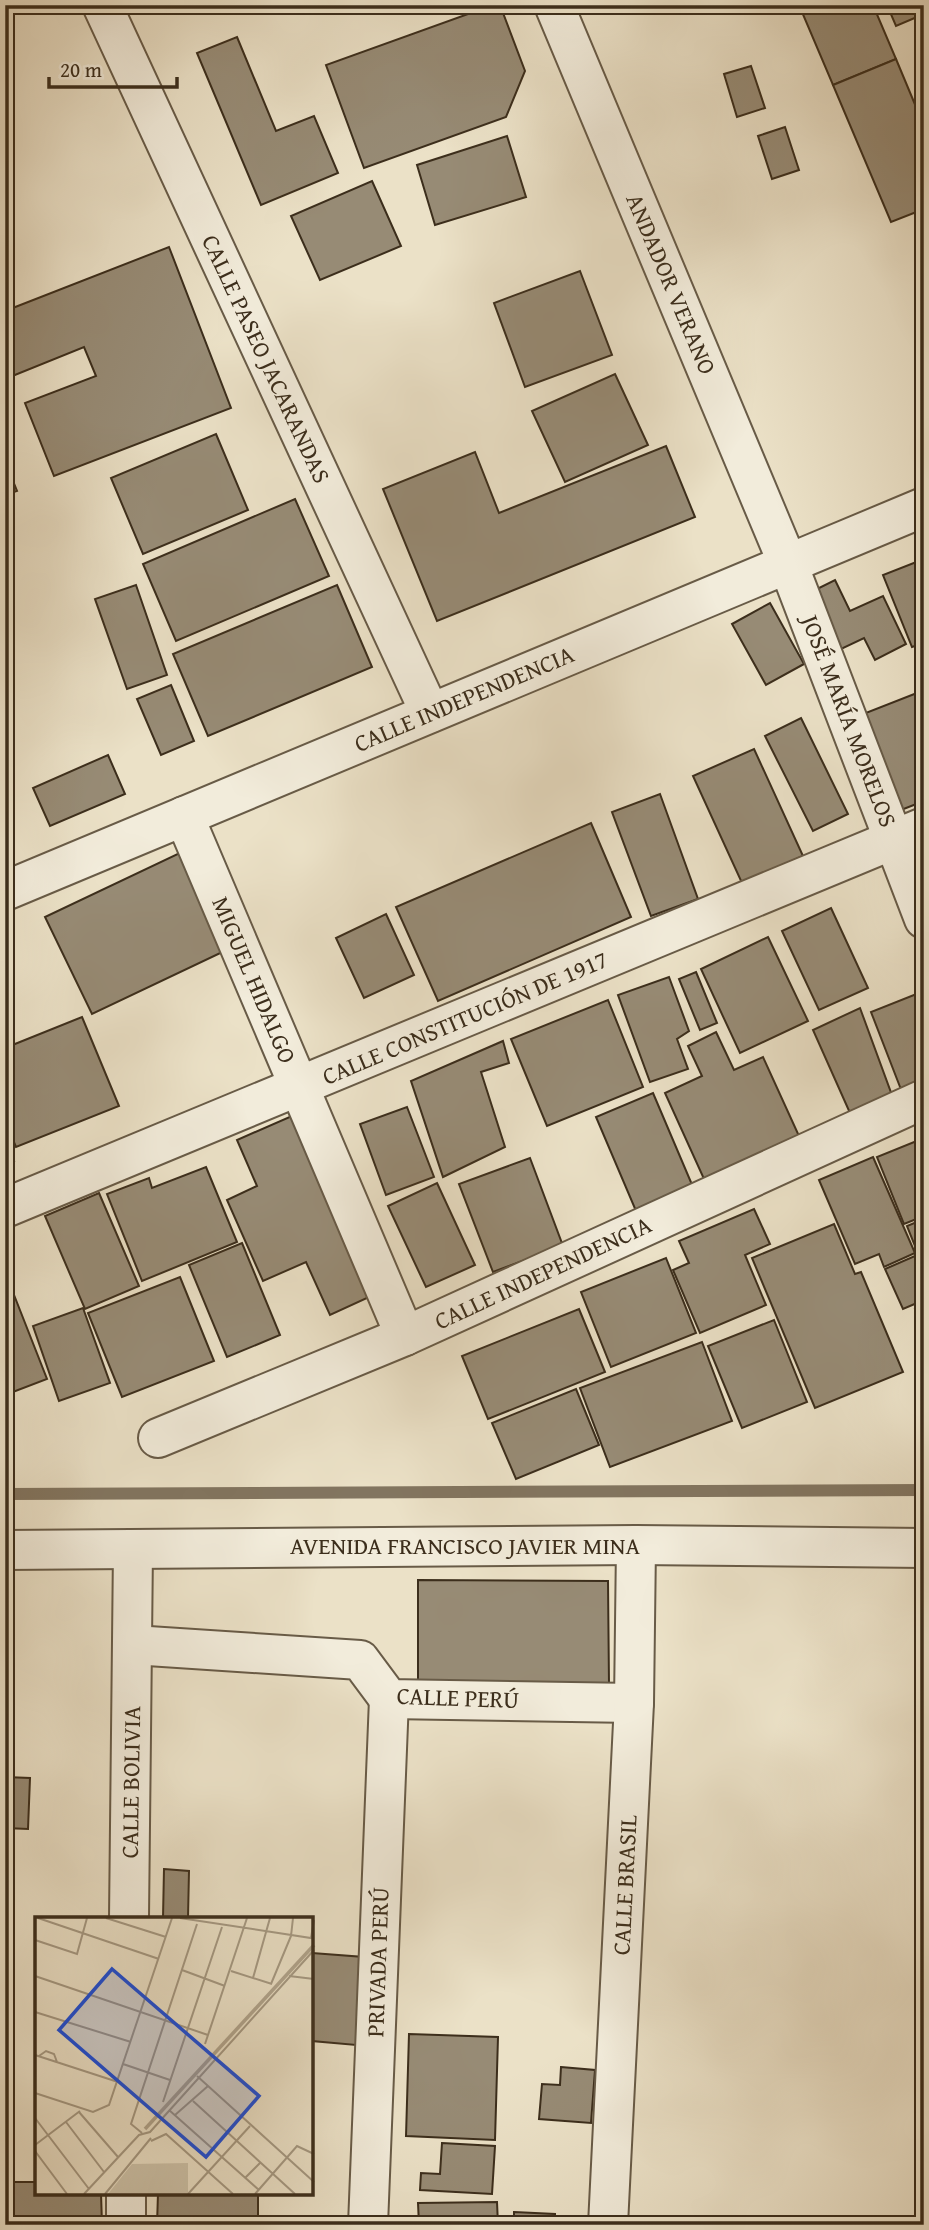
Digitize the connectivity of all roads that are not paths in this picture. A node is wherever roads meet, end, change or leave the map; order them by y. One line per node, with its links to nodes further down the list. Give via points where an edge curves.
1 (102, 5): 5 (street, CALLE PASEO JACARANDAS)
2 (554, 5): 4 (street, ANDADOR VERANO)
3 (924, 507): 4 (street, CALLE INDEPENDENCIA)
4 (788, 564): 5 (street, CALLE INDEPENDENCIA); 7 (street, JOSÉ MARÍA MORELOS)
5 (430, 713): 6 (street, CALLE INDEPENDENCIA)
6 (184, 816): 8 (street, CALLE INDEPENDENCIA); 10 (street, MIGUEL HIDALGO)
7 (909, 833): 9 (street, JOSÉ MARÍA MORELOS); 10 (street, CALLE CONSTITUCIÓN DE 1917)
8 (5, 891)
9 (924, 919)
10 (299, 1087): 12 (street, CALLE CONSTITUCIÓN DE 1917); 13 (street, MIGUEL HIDALGO)
11 (924, 1099): 13 (street, CALLE INDEPENDENCIA)
12 (5, 1208)
13 (405, 1336): 14 (street, CALLE INDEPENDENCIA)
14 (158, 1438)
15 (636, 1545): 16 (street, AVENIDA FRANCISCO JAVIER MINA); 17 (street, AVENIDA FRANCISCO JAVIER MINA); 21 (street, CALLE BRASIL)
16 (924, 1548)
17 (133, 1549): 18 (street, AVENIDA FRANCISCO JAVIER MINA); 19 (street, CALLE BOLIVIA)
18 (5, 1550)
19 (133, 1645): 20 (street, CALLE PERÚ, via 360,1660); 22 (street, CALLE BOLIVIA)
20 (389, 1699): 21 (street, CALLE PERÚ); 25 (street, PRIVADA PERÚ)
21 (634, 1703): 26 (street, CALLE BRASIL)
22 (130, 1917)
23 (126, 2195): 24 (street)
24 (126, 2225)
25 (368, 2225)
26 (608, 2225)

